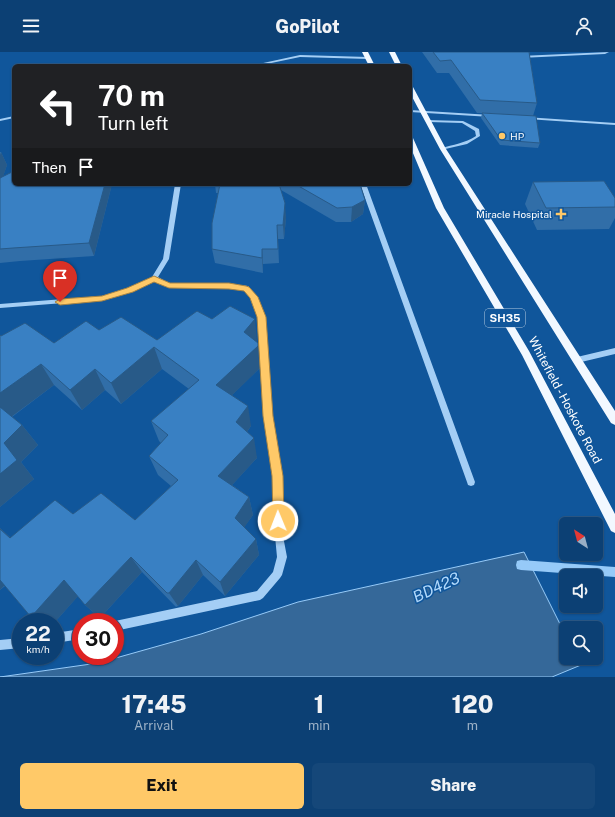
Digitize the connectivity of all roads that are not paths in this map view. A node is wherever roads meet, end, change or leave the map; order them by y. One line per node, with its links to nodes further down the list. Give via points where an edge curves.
1 (320, 52): 5 (street)
2 (365, 52): 7 (main road)
3 (392, 52): 10 (main road)
4 (607, 52): 6 (street)
5 (300, 56): 7 (street); 8 (street)
6 (514, 57)
7 (368, 58): 9 (main road)
8 (261, 64)
9 (371, 64)
10 (398, 64)
11 (412, 91): 13 (main road, SH35)
12 (412, 111): 13 (street)
13 (422, 111): 14 (street); 18 (main road, SH35)
14 (499, 116)
15 (12, 117): 17 (street)
16 (522, 118): 19 (street)
17 (0, 120)
18 (429, 121): 21 (main road, SH35); 21 (street, via 463,122 477,130 478,136 472,140)
19 (615, 124)
20 (412, 143): 30 (main road, Whitefield - Hoskote Road / SH35, via 440,208 526,354)
21 (443, 149): 27 (main road, SH35)
22 (178, 186): 24 (street, via 166,259)
23 (364, 186): 29 (street)
24 (154, 278): 25 (street, via 130,290 102,298); 31 (street, via 169,286 246,288 254,297 262,317 268,416 278,476 282,557 277,575 260,595)
25 (0, 306)
26 (615, 351): 27 (street)
27 (577, 360): 28 (main road, SH35)
28 (615, 420)
29 (471, 482)
30 (615, 527)
31 (124, 624)
32 (12, 644): 33 (street)
33 (0, 645)

